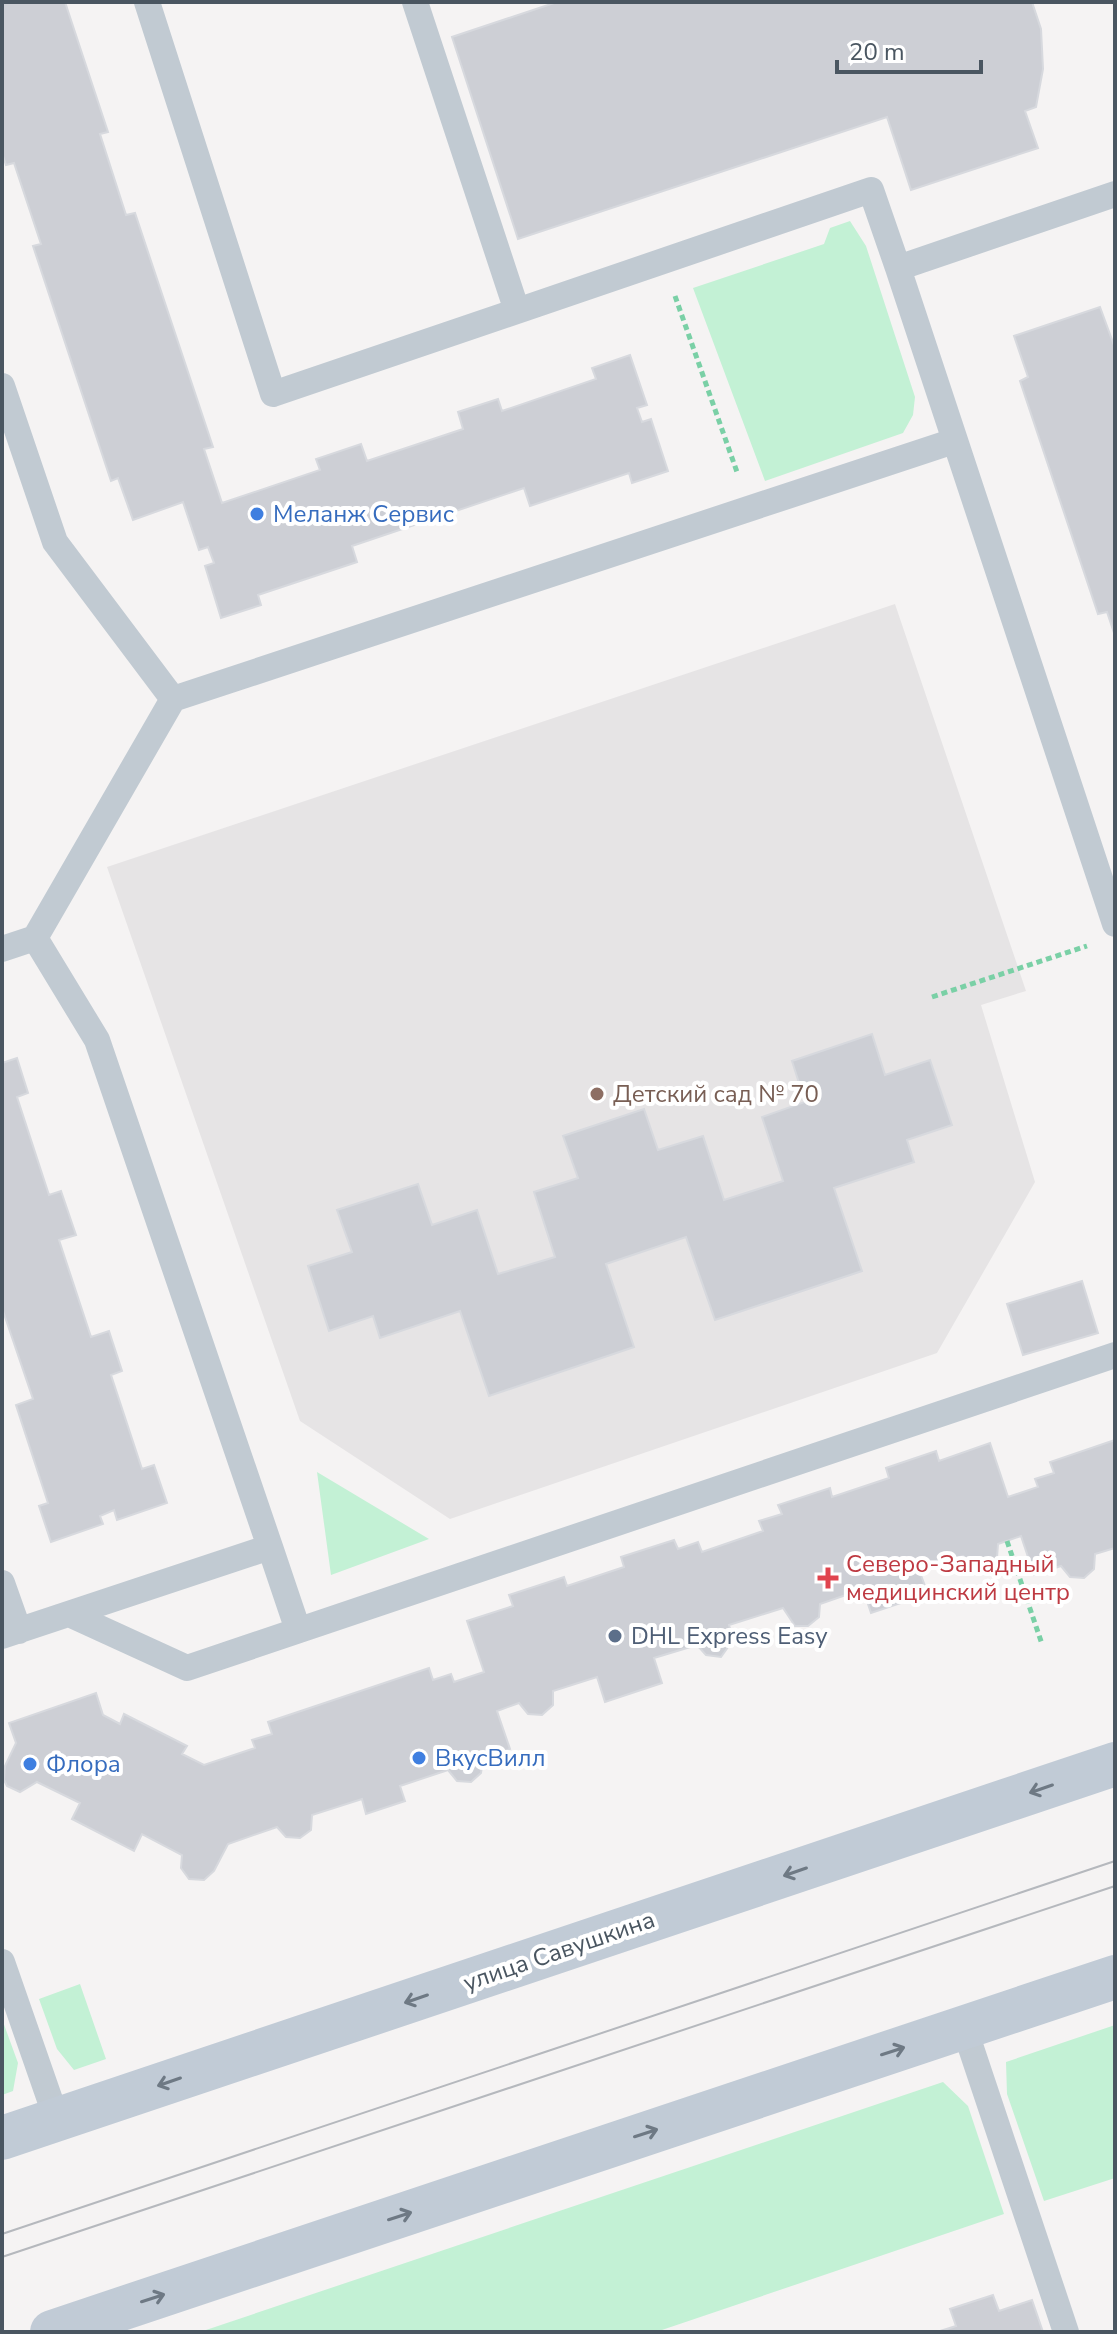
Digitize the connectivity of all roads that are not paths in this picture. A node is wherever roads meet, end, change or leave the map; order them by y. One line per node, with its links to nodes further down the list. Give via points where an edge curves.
1 (147, 2): 5 (lane, via 273,394)
2 (415, 2): 5 (lane)
3 (1115, 194): 4 (lane)
4 (898, 268): 5 (lane, via 871,190); 7 (lane)
5 (517, 311)
6 (2, 386): 8 (lane, via 55,542)
7 (954, 441): 8 (lane); 9 (lane)
8 (173, 699): 10 (lane)
9 (1108, 933)
10 (35, 938): 11 (lane); 13 (lane, via 97,1040)
11 (2, 949)
12 (1115, 1355): 16 (lane)
13 (270, 1547): 15 (lane); 16 (lane)
14 (2, 1583): 17 (lane)
15 (69, 1614): 16 (lane, via 187,1668); 17 (lane)
16 (298, 1630)
17 (10, 1634)
18 (1115, 1764): 22 (main road, улица Савушкина, one-way to 22)
19 (2, 1962): 22 (lane)
20 (1115, 1977): 21 (main road)
21 (964, 2027): 24 (main road, one-way to 21); 26 (lane)
22 (57, 2120): 23 (main road, улица Савушкина)
23 (2, 2138)
24 (97, 2325): 25 (main road)
25 (52, 2332)
26 (1066, 2332)

